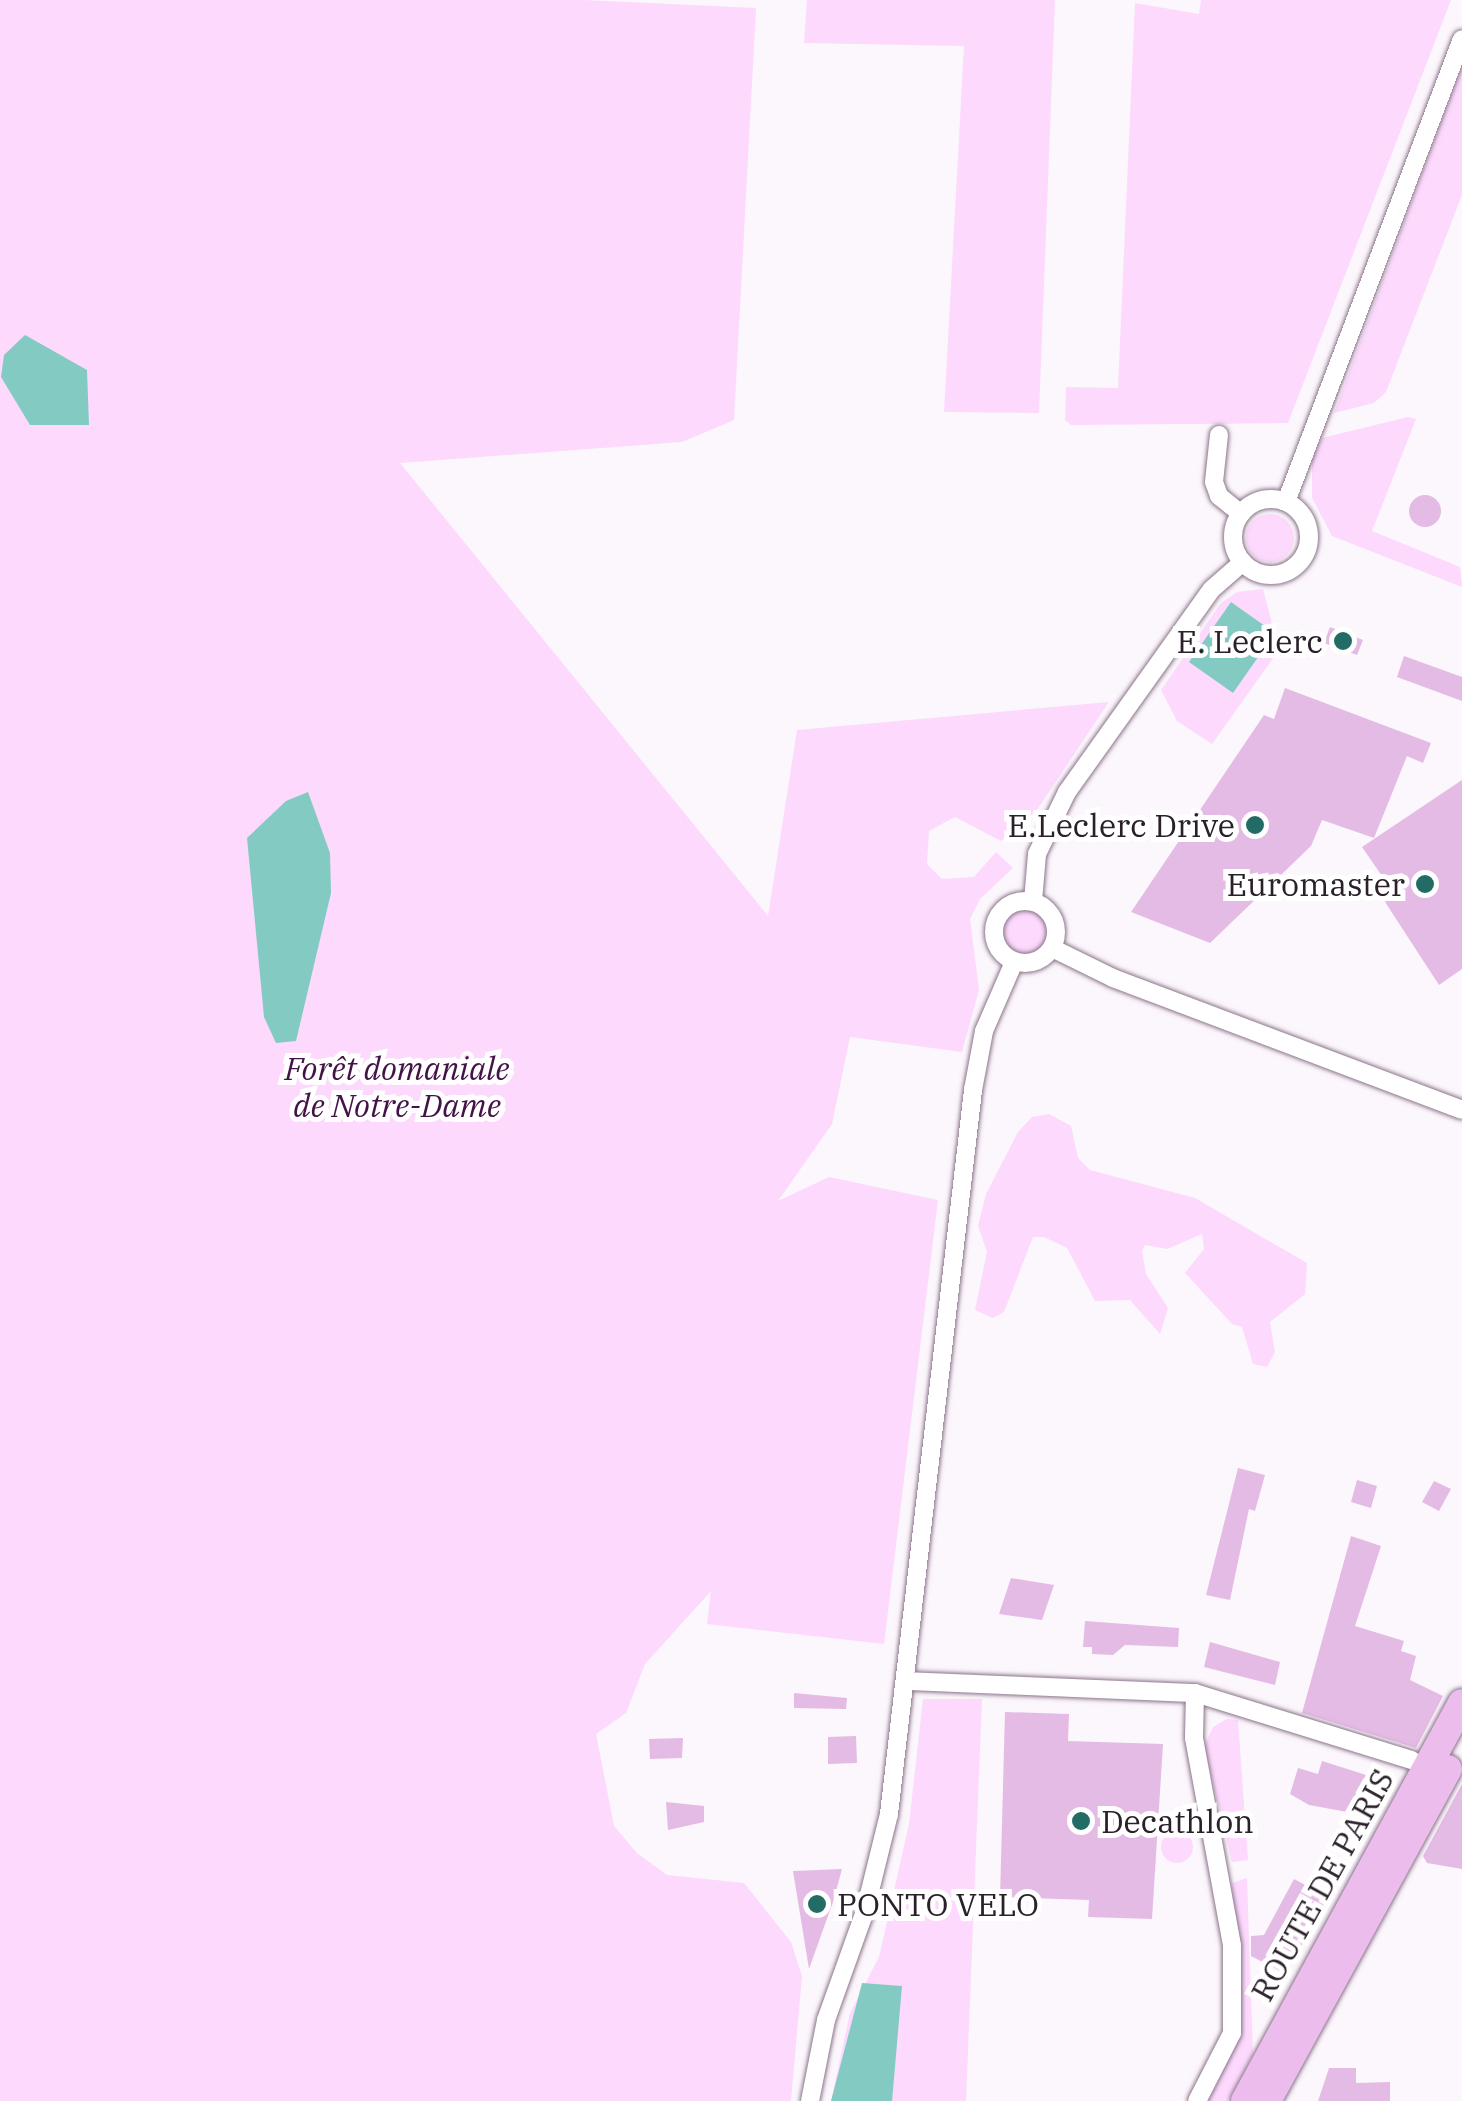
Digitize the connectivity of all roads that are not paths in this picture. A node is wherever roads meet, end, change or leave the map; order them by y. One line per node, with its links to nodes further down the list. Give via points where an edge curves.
1 (1462, 39): 3 (street)
2 (1219, 435): 4 (street, via 1214,482 1218,496)
3 (1286, 502): 4 (street, via 1262,500); 5 (street, via 1308,532 1299,562 1266,574)
4 (1240, 514): 5 (street, via 1233,539)
5 (1243, 562): 6 (street, via 1212,589 1067,792 1038,854)
6 (1033, 901): 7 (street, via 1054,920); 8 (street, via 1012,903 993,928 998,948)
7 (1052, 948): 8 (street, via 1040,960); 9 (street, via 1112,978)
8 (1014, 962): 10 (street, via 993,1003 972,1090)
9 (1462, 1110)
10 (907, 1681): 11 (street); 15 (street, via 882,1845 826,2020)
11 (1195, 1693): 14 (street); 16 (street, via 1194,1738 1222,1871 1232,1964 1232,2032)
12 (1462, 1703): 17 (main road, ROUTE DE PARIS)
13 (1462, 1742): 18 (main road, ROUTE DE PARIS)
14 (1412, 1760)
15 (810, 2101)
16 (1197, 2101)
17 (1245, 2101)
18 (1267, 2101)

